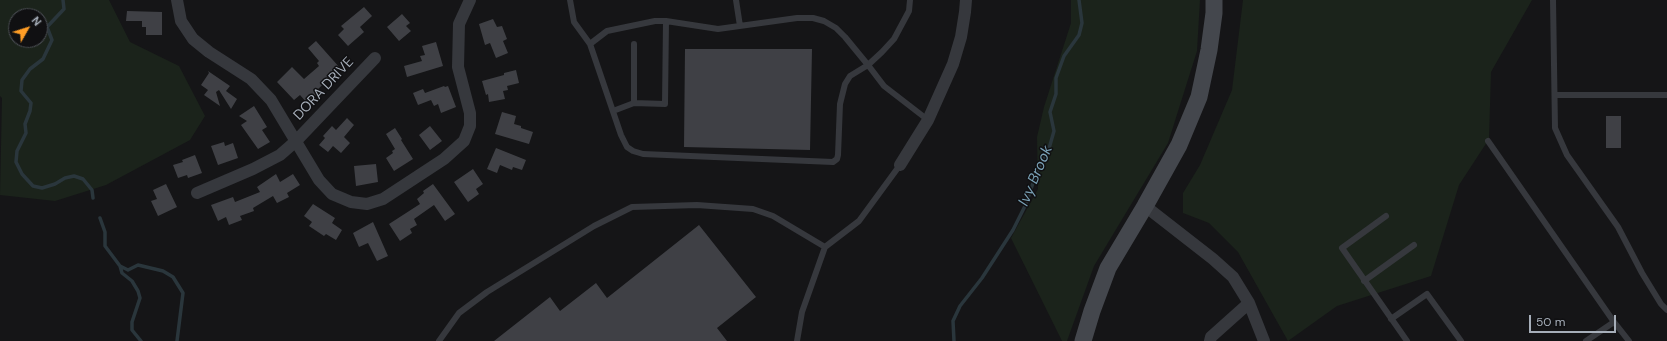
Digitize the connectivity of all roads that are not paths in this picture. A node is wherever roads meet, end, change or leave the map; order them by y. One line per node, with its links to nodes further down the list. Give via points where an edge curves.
1 (177, 0): 20 (street, via 181,21 193,39 251,78 271,100)
2 (470, 0): 20 (street, via 459,24 458,67 470,113 470,126 464,141 444,159 383,199 367,204 351,202 332,194 319,180)
3 (570, 0): 11 (lane, via 574,22)
4 (736, 0): 10 (lane)
5 (910, 0): 14 (lane, via 903,25 894,39)
6 (966, 0): 19 (street, via 961,37 953,64)
7 (1214, 0): 24 (main road, via 1209,50 1199,97 1179,145)
8 (1553, 0): 15 (lane)
9 (666, 21): 10 (lane, via 718,29); 11 (lane, via 641,23 607,31); 17 (lane, via 665,104 663,106)
10 (740, 26): 14 (lane, via 797,18 824,21 845,37)
11 (590, 44): 18 (lane)
12 (634, 44): 17 (lane)
13 (375, 58): 20 (street, DORA DRIVE)
14 (868, 65): 18 (lane, via 850,76 845,84 840,104 838,155 833,162 642,154 627,146); 19 (lane, via 884,86)
15 (1555, 95): 16 (lane); 30 (lane, via 1555,128 1567,155 1618,228 1642,273)
16 (1667, 95)
17 (634, 103): 18 (lane)
18 (613, 111)
19 (928, 120): 22 (street)
20 (296, 141): 23 (street, DORA DRIVE, via 280,155)
21 (1488, 141): 32 (lane)
22 (900, 165): 27 (lane, via 859,221)
23 (197, 193)
24 (1145, 206): 29 (street, via 1233,277); 35 (main road, via 1108,268)
25 (1386, 216): 28 (lane, via 1342,248)
26 (1414, 245): 28 (lane)
27 (825, 247): 33 (lane, via 773,216 753,209 697,205 632,207 594,226 487,292 459,313); 34 (lane, via 802,312)
28 (1364, 280): 31 (lane)
29 (1249, 303): 36 (street, via 1211,337); 37 (street)
30 (1667, 310)
31 (1391, 319): 38 (lane); 39 (lane, via 1427,294)
32 (1614, 322): 40 (lane); 41 (lane)
33 (439, 341)
34 (797, 341)
35 (1084, 341)
36 (1210, 341)
37 (1264, 341)
38 (1407, 341)
39 (1461, 341)
40 (1586, 341)
41 (1629, 341)

